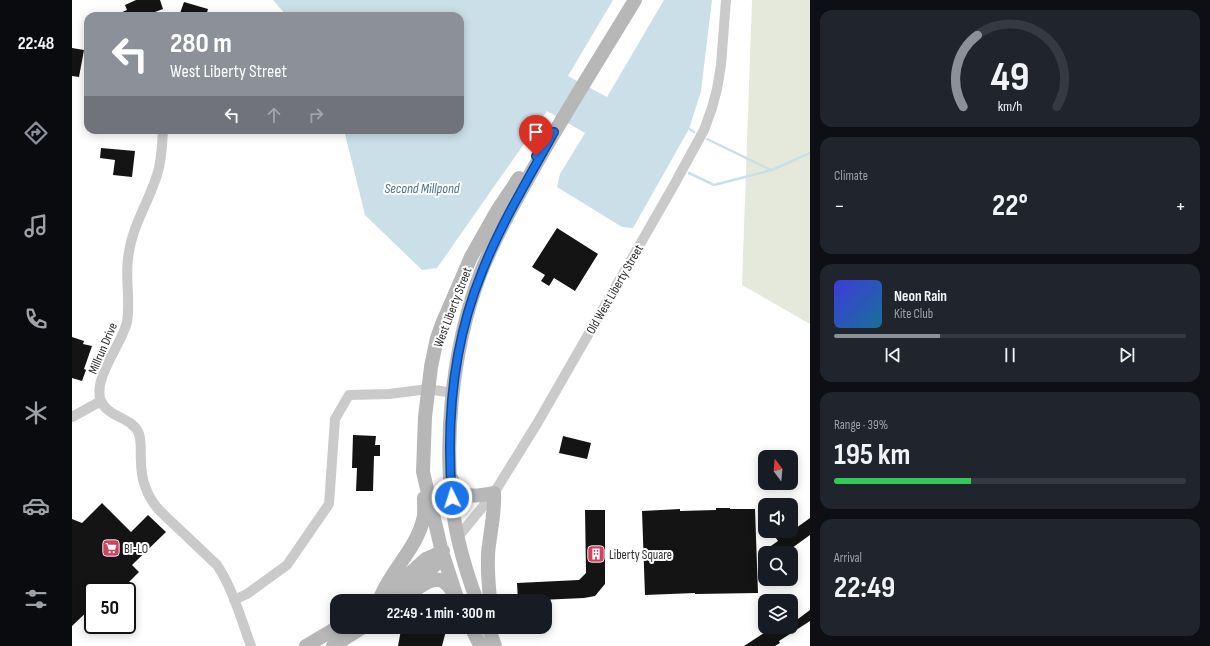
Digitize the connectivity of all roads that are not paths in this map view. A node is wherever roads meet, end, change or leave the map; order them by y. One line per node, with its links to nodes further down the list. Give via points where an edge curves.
1 (635, 0): 3 (main road, West Liberty Street)
2 (726, 0): 11 (street, Old West Liberty Street, via 721,65 706,126 589,335)
3 (554, 132): 5 (main road, West Liberty Street, via 518,179 471,257 437,338); 6 (main road, West Liberty Street, via 501,229 482,272 461,340)
4 (163, 134): 7 (street, Millrun Drive, via 161,162 157,176 129,251 127,321 104,373)
5 (428, 389): 6 (street); 9 (main road, West Liberty Street); 22 (street, via 389,394 349,395 335,419 329,504 287,565 247,594)
6 (453, 393): 10 (main road, West Liberty Street)
7 (101, 401): 8 (street); 22 (street, via 112,413 134,426 139,433 141,463 148,494 153,503 217,565)
8 (72, 417)
9 (423, 472): 13 (main road, West Liberty Street); 14 (main road, via 424,519 401,564)
10 (450, 478): 11 (main road, via 464,494 474,496); 12 (main road, West Liberty Street)
11 (494, 493): 12 (street, Old West Liberty Street); 21 (main road, via 494,519 488,566)
12 (458, 537): 13 (main road, Old West Liberty Street); 20 (main road, West Liberty Street)
13 (442, 552): 15 (main road, via 426,559); 16 (main road, via 434,566); 19 (main road, West Liberty Street)
14 (380, 594)
15 (384, 594)
16 (404, 594)
17 (407, 594): 18 (main road, via 429,580 436,579 448,584)
18 (454, 594)
19 (456, 594)
20 (475, 594)
21 (490, 594)
22 (234, 600): 27 (street)
23 (330, 632): 28 (main road)
24 (352, 634): 29 (main road)
25 (474, 634): 26 (main road, via 479,643)
26 (490, 637)
27 (251, 646)
28 (306, 646)
29 (333, 646)

